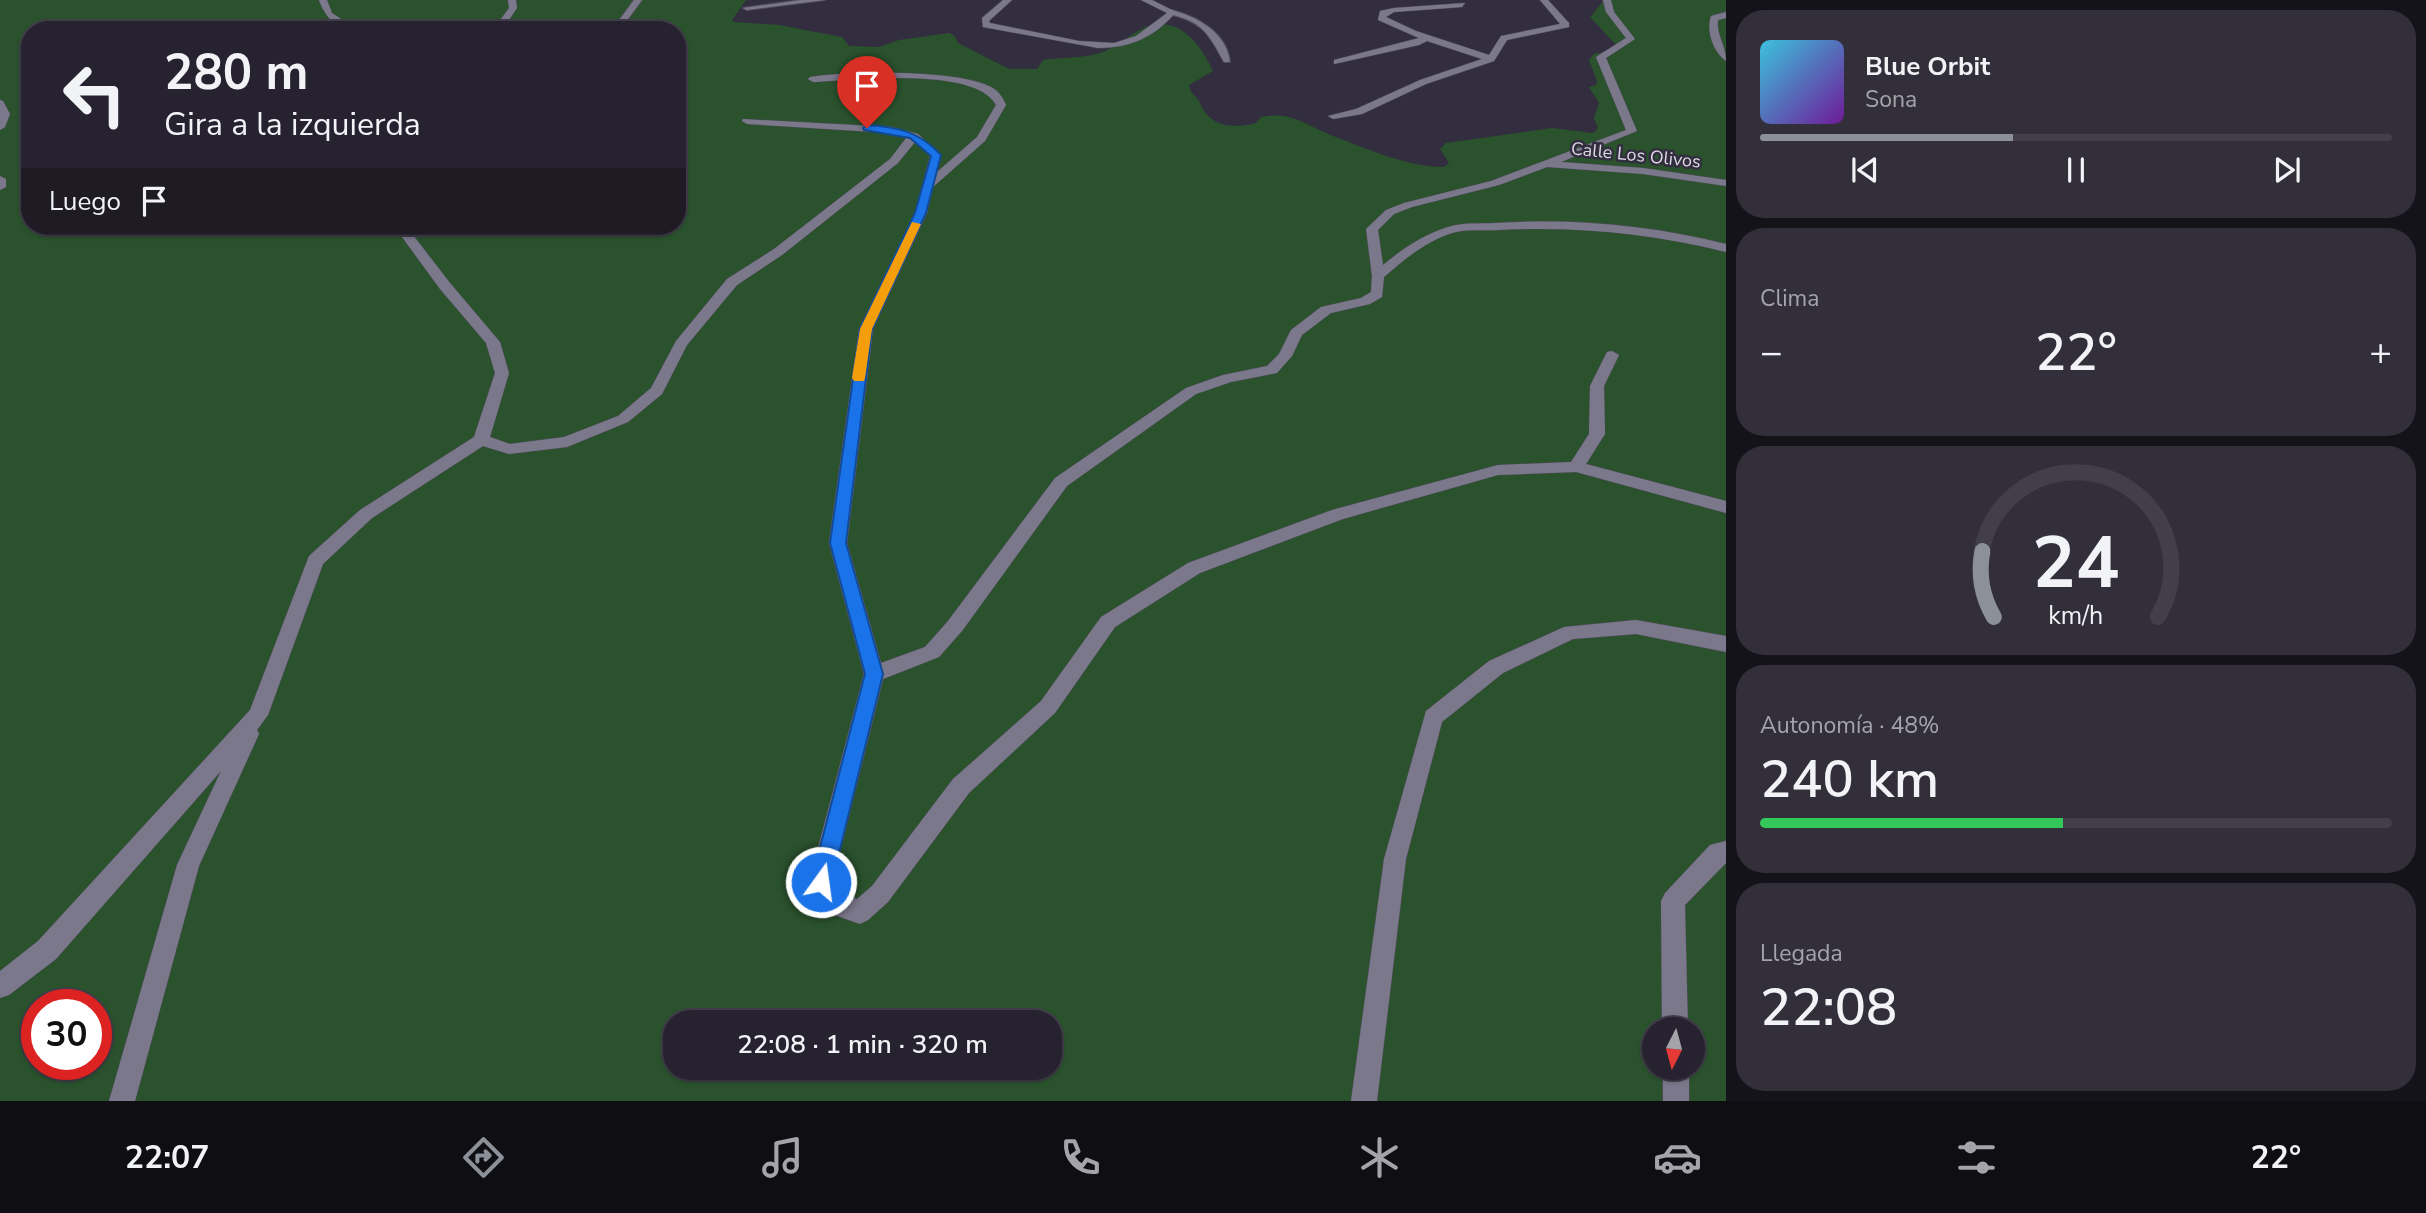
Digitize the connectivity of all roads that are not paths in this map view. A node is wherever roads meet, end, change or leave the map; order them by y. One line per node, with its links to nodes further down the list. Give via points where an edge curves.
1 (323, 0): 14 (street, via 328,14)
2 (512, 0): 15 (street, via 513,8)
3 (638, 0): 16 (lane)
4 (821, 0): 11 (lane)
5 (1008, 0): 12 (street, via 985,20 986,25 1088,44 1126,43)
6 (1145, 0): 12 (street)
7 (1443, 0): 10 (street)
8 (1544, 0): 19 (street, via 1566,25 1504,38)
9 (1607, 0): 28 (street, via 1607,8 1631,39 1601,57 1632,131)
10 (1462, 3): 17 (street, via 1383,13 1385,22)
11 (747, 8)
12 (1172, 12): 20 (lane, via 1192,16 1209,27)
13 (1726, 15): 18 (street, via 1714,18 1712,31)
14 (338, 21)
15 (504, 21)
16 (623, 21)
17 (1427, 37): 19 (street); 21 (street)
18 (1726, 58)
19 (1492, 59): 24 (street, via 1423,82 1358,112)
20 (1227, 60)
21 (1337, 62)
22 (813, 79): 31 (street, via 964,80 992,92 1001,105 981,139)
23 (0, 103): 26 (street, via 5,114)
24 (1333, 116)
25 (747, 121): 27 (street, via 891,130)
26 (0, 127)
27 (914, 136): 31 (street, via 936,155); 37 (street, via 894,161 732,282 681,344 657,391 623,419 567,442 509,449)
28 (1542, 163): 30 (street, Calle Los Olivos); 35 (street, via 1495,183 1390,212 1372,229)
29 (0, 179): 32 (street)
30 (1726, 183)
31 (928, 186): 41 (street, via 921,213 866,329 838,543)
32 (0, 187)
33 (407, 235): 37 (street, via 493,342 502,373)
34 (1726, 248): 35 (street, via 1608,228 1518,224 1453,229 1410,247)
35 (1378, 276): 41 (street, via 1377,294 1326,310 1296,333 1272,370 1191,391 1061,482 932,652)
36 (1612, 355): 38 (street, via 1597,386 1597,434)
37 (481, 440): 42 (street, via 366,514 314,561)
38 (1576, 467): 39 (street); 41 (street, via 1499,470 1338,513 1194,568 1108,622 1048,707 961,786 880,894 860,912 837,905 821,882)
39 (1726, 507)
40 (1726, 644): 48 (street, via 1636,627 1571,632 1496,667 1433,717 1395,859)
41 (874, 674)
42 (258, 715): 44 (street, via 47,950); 47 (street, via 188,865)
43 (1726, 852): 45 (street, via 1718,853 1673,901)
44 (0, 986)
45 (1675, 1017)
46 (1676, 1080): 49 (street)
47 (122, 1101)
48 (1364, 1101)
49 (1676, 1101)

